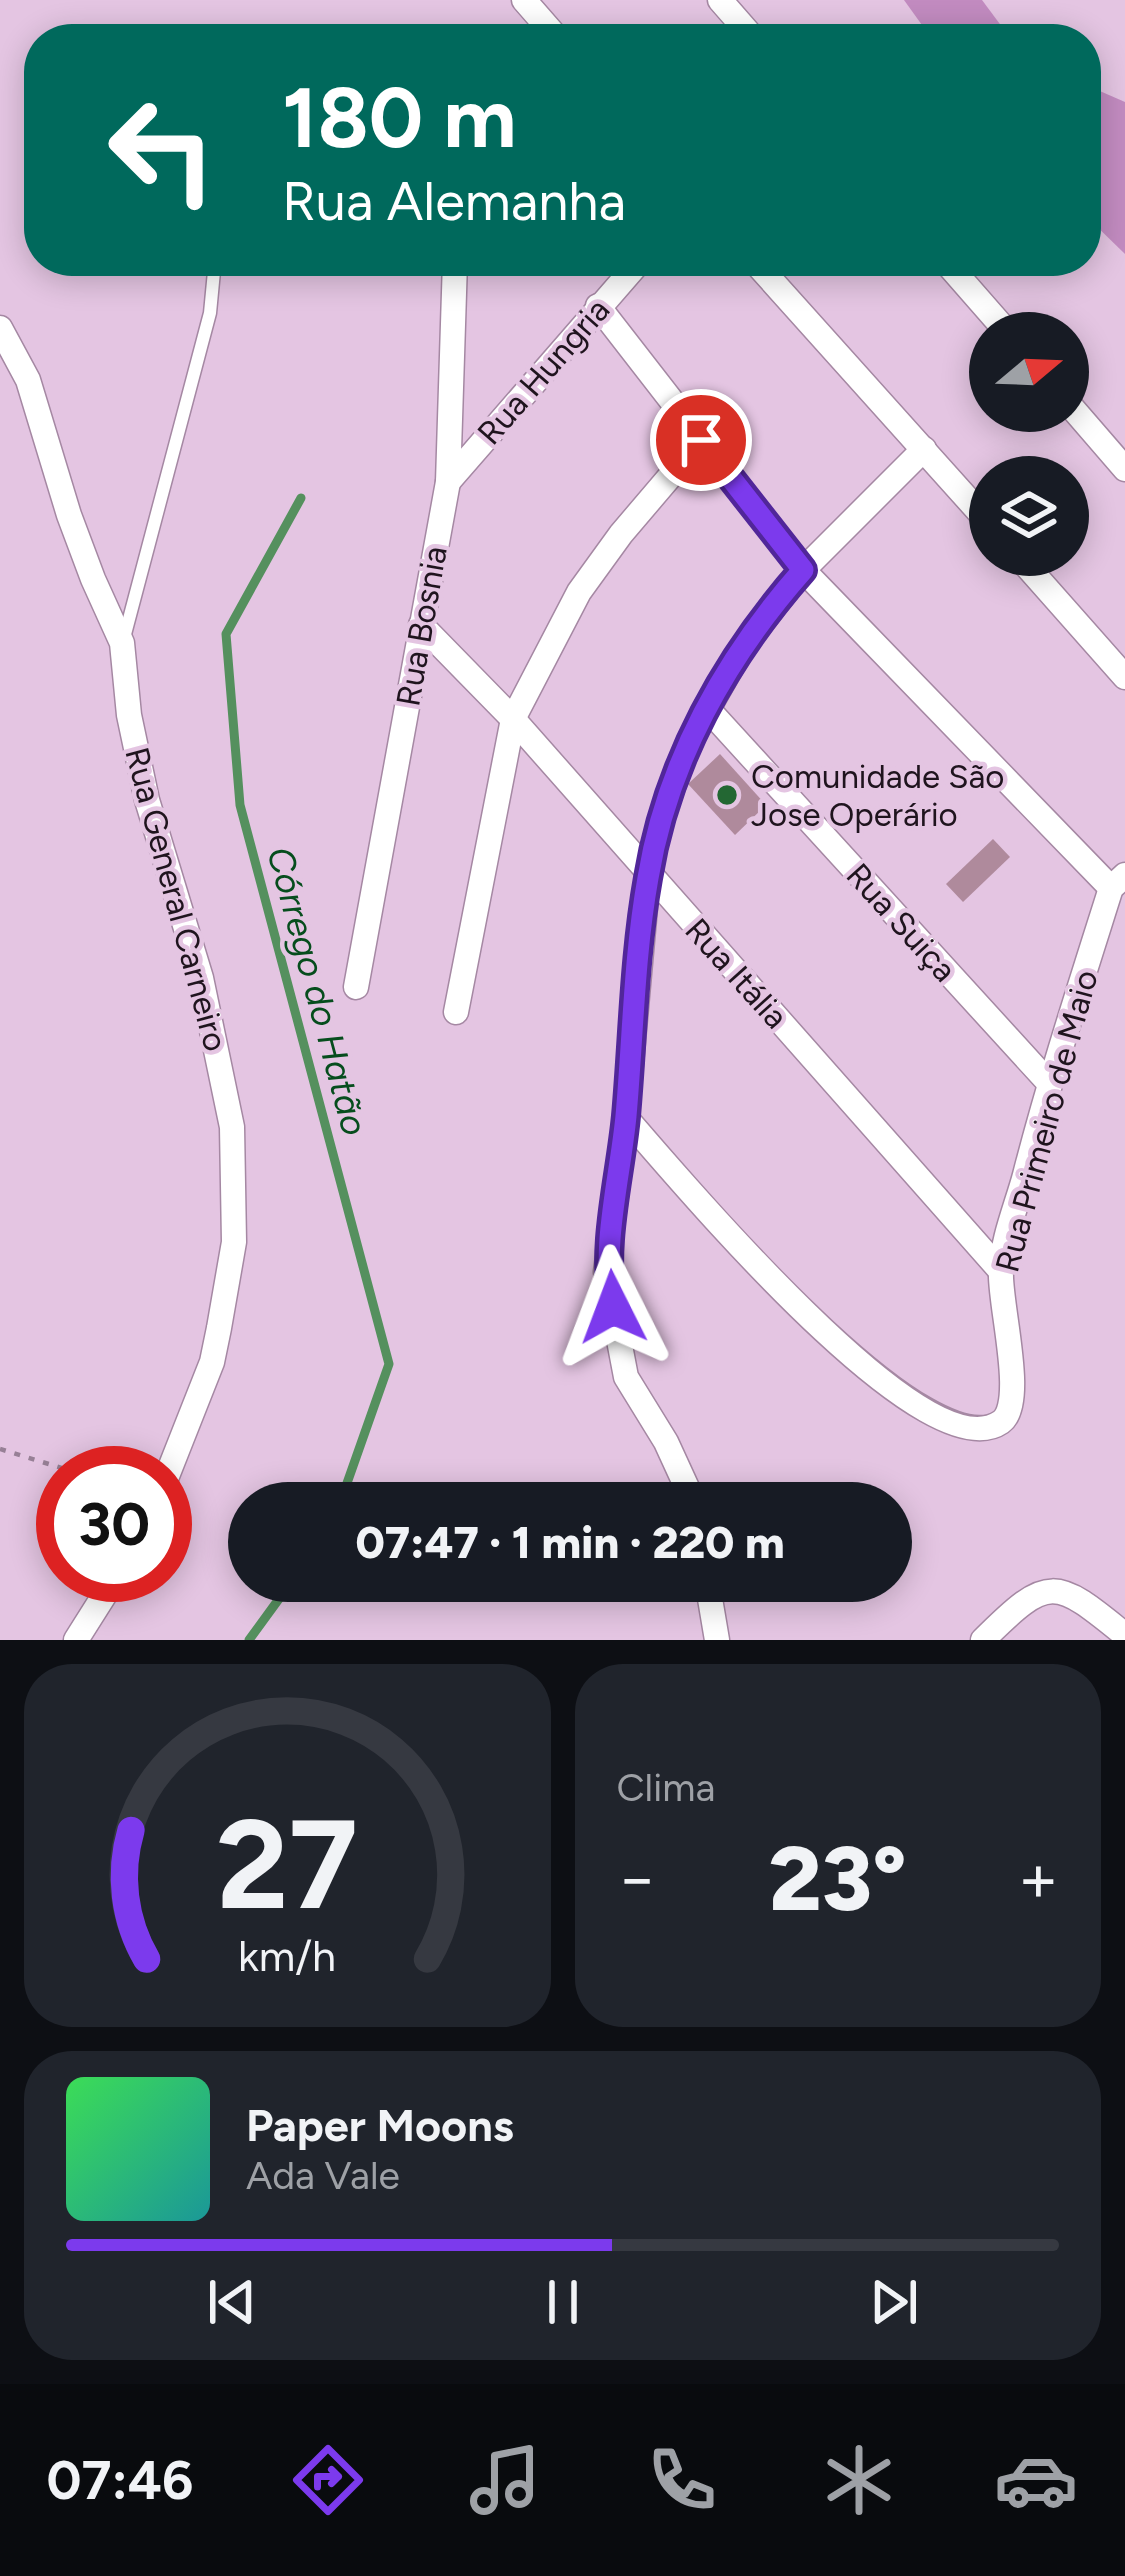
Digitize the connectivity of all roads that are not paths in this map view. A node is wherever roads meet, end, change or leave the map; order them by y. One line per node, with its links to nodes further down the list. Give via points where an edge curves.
1 (524, 0): 3 (street)
2 (720, 0): 4 (street)
3 (545, 24)
4 (741, 24)
5 (213, 276): 22 (lane, via 210,314)
6 (454, 276): 17 (street, Rua Bosnia)
7 (626, 276): 10 (street, Rua Hungria)
8 (768, 276): 15 (street)
9 (958, 276): 11 (street)
10 (598, 306): 14 (street); 17 (street, Rua Hungria)
11 (989, 312)
12 (0, 328): 22 (street, Rua General Carneiro, via 28,380 69,514)
13 (1089, 427): 16 (street)
14 (701, 440): 19 (street); 25 (street, via 579,592)
15 (924, 449): 18 (street); 19 (street)
16 (1125, 469)
17 (448, 482): 21 (street, Rua Bosnia)
18 (969, 500)
19 (803, 570): 24 (street); 27 (street)
20 (1036, 576): 23 (street)
21 (422, 625): 25 (street, Rua Itália); 28 (street, Rua Bosnia)
22 (122, 643): 33 (street, Rua General Carneiro, via 147,800 201,978 232,1127 234,1242 212,1363)
23 (1125, 677)
24 (706, 707): 26 (street); 30 (street, Rua Suiça)
25 (513, 718): 26 (street, Rua Itália); 29 (street)
26 (648, 874): 31 (street); 32 (street, Rua Itália)
27 (1118, 881): 30 (street, Rua Primeiro de Maio)
28 (356, 987)
29 (456, 1012)
30 (1049, 1083): 32 (street, Rua Primeiro de Maio)
31 (626, 1118): 32 (street, Rua Primeiro de Maio, via 828,1336 948,1420 978,1427 1001,1421 1011,1407); 34 (street, via 610,1294 626,1377)
32 (1000, 1270)
33 (179, 1446)
34 (684, 1482)
35 (101, 1602): 38 (street)
36 (711, 1602): 39 (street)
37 (1125, 1635): 40 (street, via 1078,1597 1046,1590)
38 (76, 1640)
39 (717, 1640)
40 (983, 1640)

